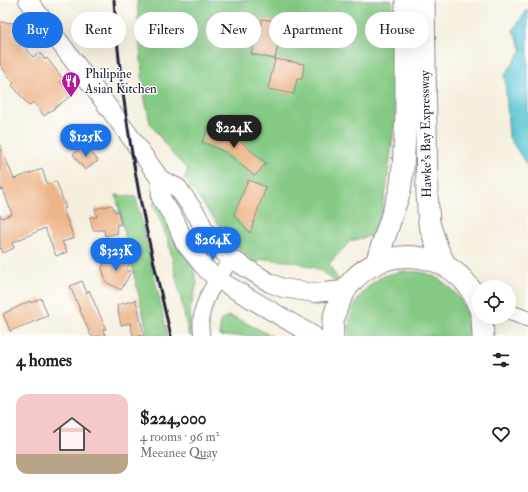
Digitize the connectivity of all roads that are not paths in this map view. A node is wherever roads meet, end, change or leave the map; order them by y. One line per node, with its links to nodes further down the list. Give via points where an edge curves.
1 (28, 0): 4 (main road)
2 (406, 0): 6 (highway, Hawke's Bay Expressway, via 406,116 403,168 400,191)
3 (424, 0): 7 (highway, Hawke's Bay Expressway, via 429,223)
4 (160, 179): 5 (main road, via 178,188 197,215 208,237); 8 (main road, via 162,198 184,242)
5 (232, 260): 8 (street); 9 (main road, via 283,288 314,293)
6 (376, 263): 7 (highway, via 393,257 411,256 429,259); 9 (highway, via 358,274)
7 (446, 266): 10 (highway, via 458,275)
8 (217, 279): 14 (street, via 201,315); 15 (main road)
9 (344, 290): 16 (highway, via 336,308)
10 (472, 293)
11 (516, 315): 12 (street)
12 (528, 319)
13 (481, 324): 17 (highway)
14 (202, 336)
15 (314, 336)
16 (333, 336)
17 (483, 336)

